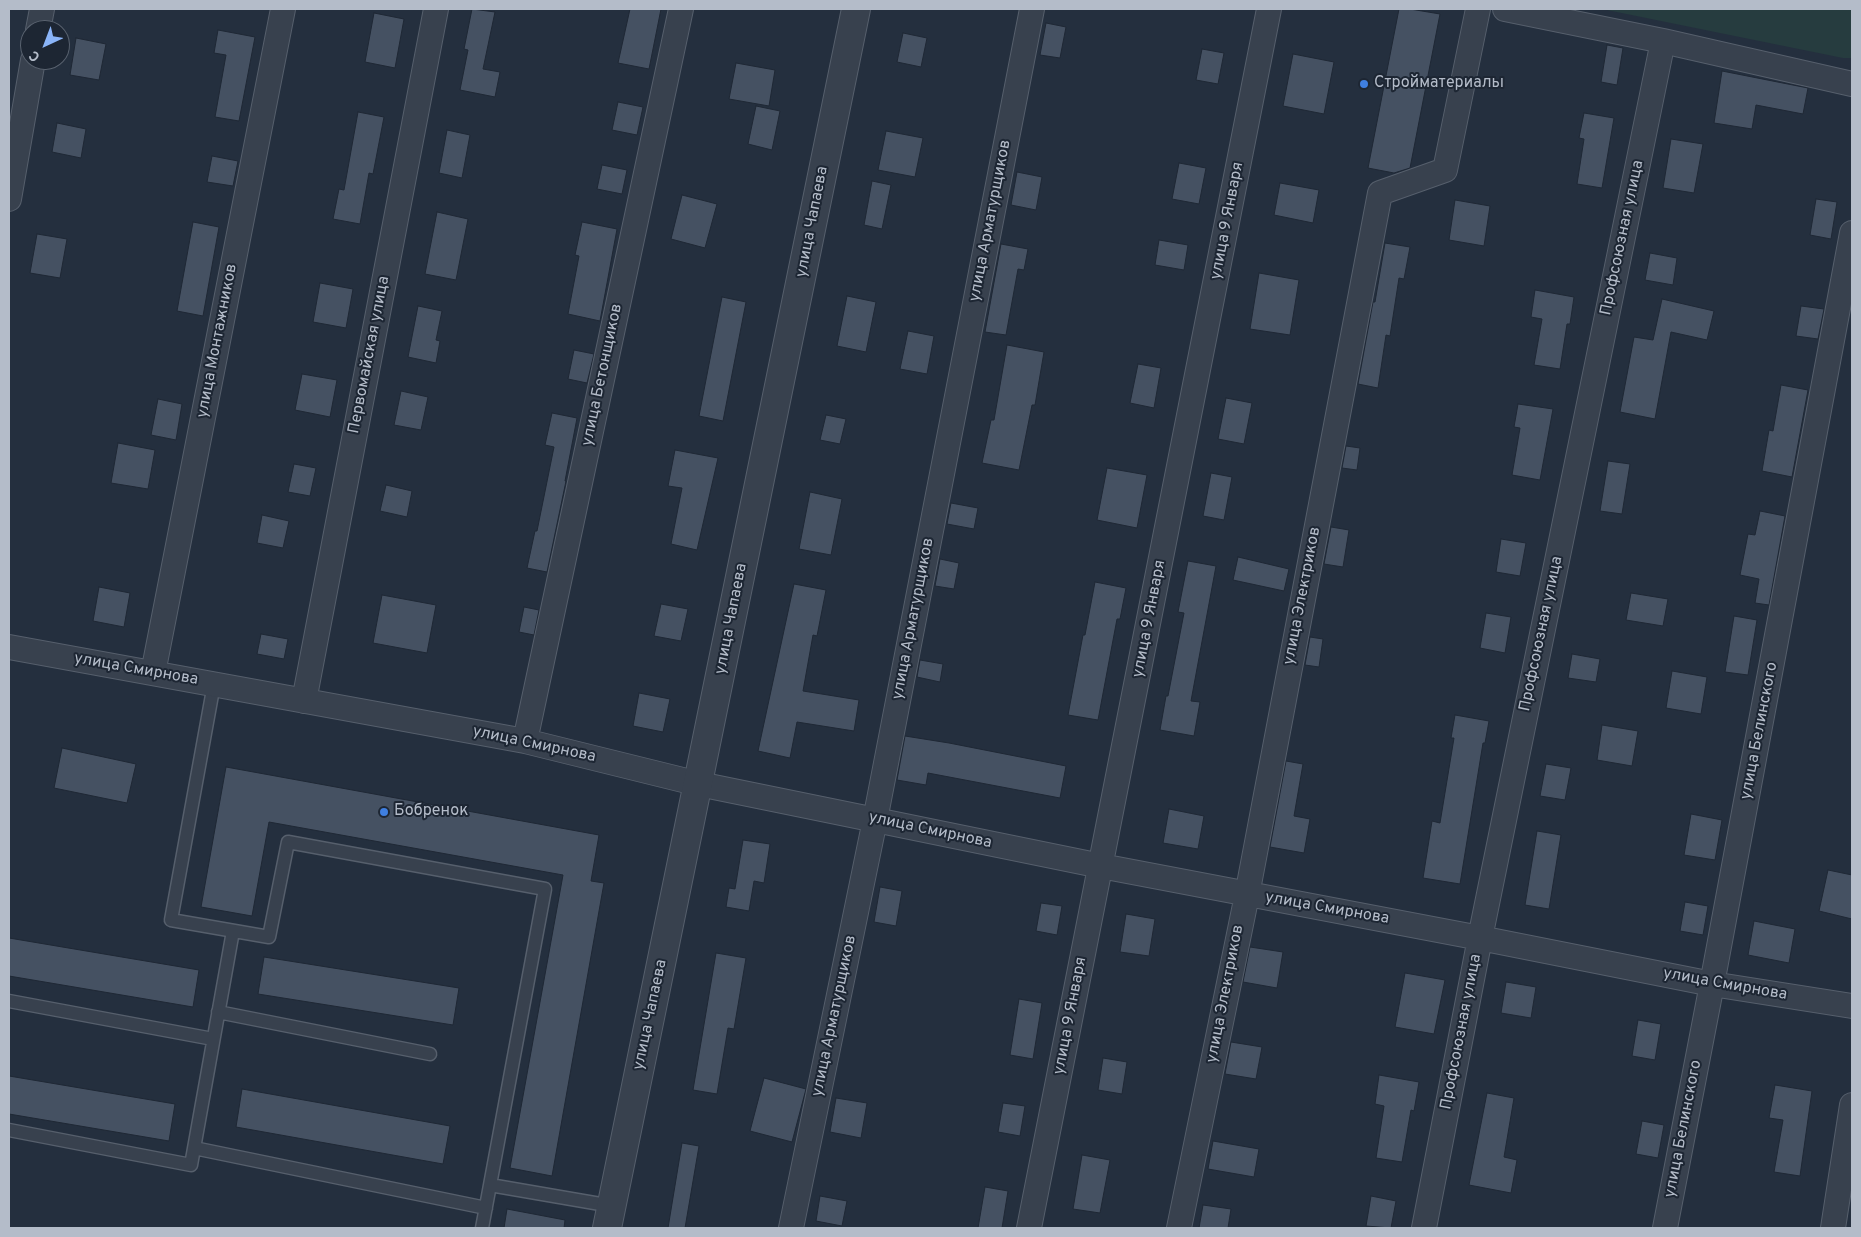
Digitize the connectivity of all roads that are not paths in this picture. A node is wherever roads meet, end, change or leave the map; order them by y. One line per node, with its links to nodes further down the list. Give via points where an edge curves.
1 (283, 9): 15 (street, улица Монтажников)
2 (436, 9): 17 (street, Первомайская улица)
3 (681, 9): 18 (street, улица Бетонщиков)
4 (856, 9): 19 (street, улица Чапаева)
5 (1032, 9): 20 (street, улица Арматурщиков)
6 (1270, 9): 21 (street, улица 9 Января)
7 (1478, 9): 22 (street, улица Электриков, via 1445,170 1380,192)
8 (1506, 9): 9 (street)
9 (1663, 41): 11 (street); 24 (street, Профсоюзная улица)
10 (31, 70): 12 (street)
11 (1852, 84)
12 (9, 199)
13 (1852, 233): 25 (street, улица Белинского)
14 (9, 647): 15 (street, улица Смирнова)
15 (153, 673): 16 (street, улица Смирнова)
16 (214, 684): 17 (street, улица Смирнова); 23 (lane, via 170,920)
17 (304, 701): 18 (street, улица Смирнова)
18 (524, 741): 19 (street, улица Смирнова)
19 (699, 784): 20 (street, улица Смирнова); 36 (street, улица Чапаева)
20 (875, 820): 21 (street, улица Смирнова); 38 (street, улица Арматурщиков)
21 (1101, 866): 22 (street, улица Смирнова); 39 (street, улица 9 Января)
22 (1246, 895): 24 (street, улица Смирнова); 40 (street, улица Электриков)
23 (233, 931): 28 (lane); 34 (lane, via 269,937 288,842 544,889)
24 (1480, 938): 25 (street, улица Смирнова); 41 (street, Профсоюзная улица)
25 (1712, 984): 27 (street, улица Смирнова); 42 (street, улица Белинского)
26 (9, 1001): 29 (lane)
27 (1852, 1006)
28 (218, 1012): 29 (lane); 30 (lane)
29 (213, 1039): 33 (lane)
30 (430, 1054)
31 (1852, 1105): 43 (street)
32 (9, 1130): 33 (lane, via 190,1165)
33 (194, 1148): 35 (lane)
34 (490, 1184): 35 (lane); 36 (lane)
35 (486, 1208): 37 (lane)
36 (610, 1217)
37 (482, 1228)
38 (791, 1228)
39 (1028, 1228)
40 (1179, 1228)
41 (1424, 1228)
42 (1665, 1228)
43 (1833, 1228)

